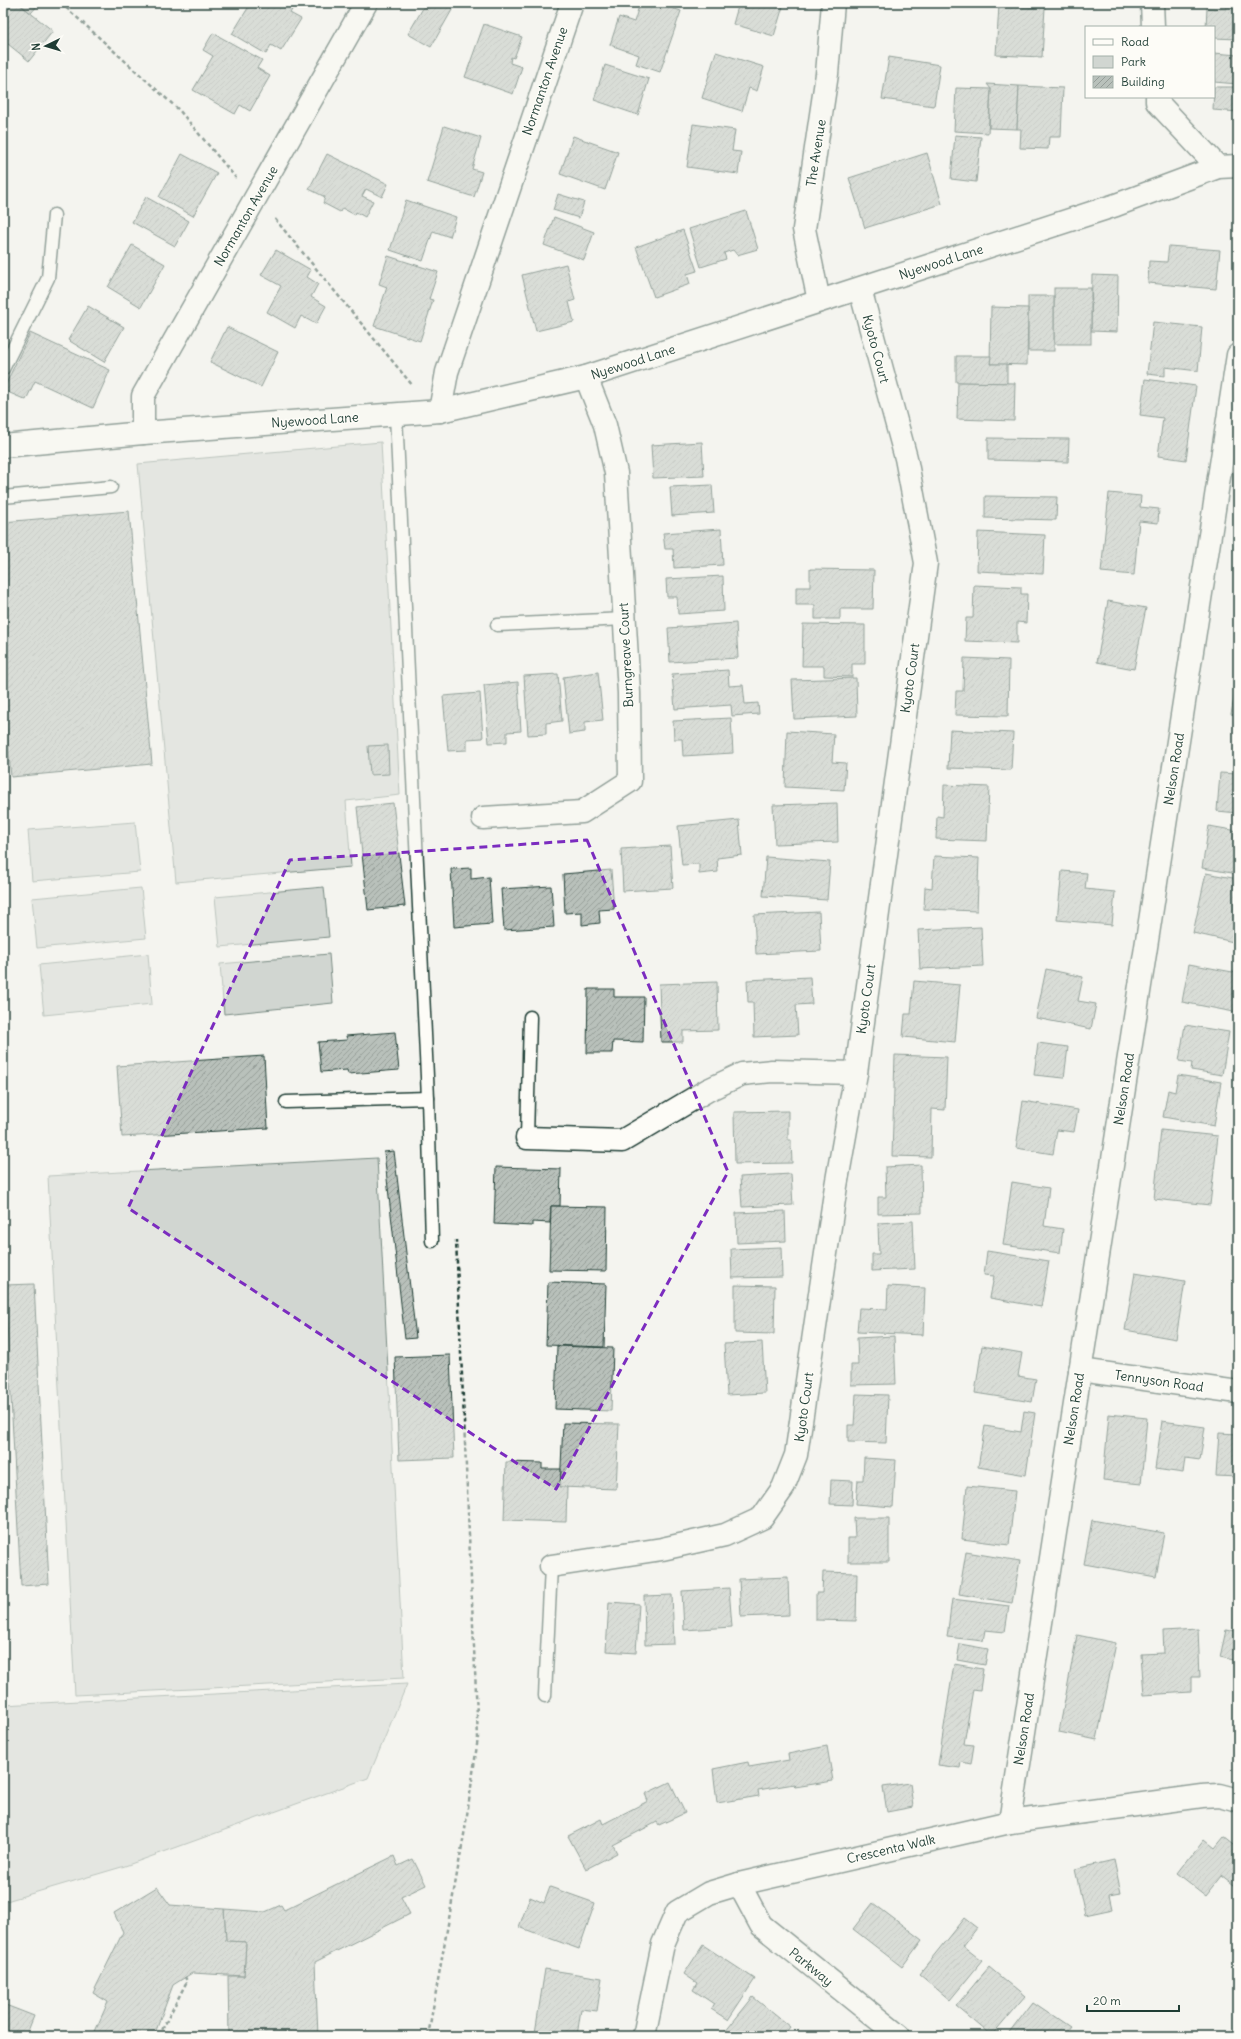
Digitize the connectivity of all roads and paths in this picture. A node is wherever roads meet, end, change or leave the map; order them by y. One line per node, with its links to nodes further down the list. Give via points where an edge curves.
1 (366, 3): 16 (street, Normanton Avenue, via 143,396)
2 (572, 3): 14 (street, Normanton Avenue, via 447,372)
3 (833, 3): 10 (street, The Avenue, via 827,74 804,229)
4 (1152, 3): 5 (street)
5 (1154, 26)
6 (1157, 98): 7 (street, via 1157,102)
7 (1228, 166): 9 (street, Nyewood Lane)
8 (54, 215): 12 (lane, via 48,278)
9 (860, 289): 10 (street, Nyewood Lane); 24 (street, Kyoto Court, via 906,458 926,563)
10 (819, 301): 13 (street, Nyewood Lane)
11 (1238, 356): 29 (street, Nelson Road)
12 (3, 369)
13 (586, 377): 14 (street, Nyewood Lane); 20 (street, Burngreave Court, via 605,425 616,473)
14 (440, 411): 15 (street, Nyewood Lane)
15 (396, 415): 16 (street, Nyewood Lane); 25 (lane)
16 (143, 433): 17 (street, Nyewood Lane)
17 (3, 446)
18 (111, 487): 19 (lane)
19 (3, 497)
20 (625, 619): 21 (lane); 22 (street, Burngreave Court, via 630,781 582,812)
21 (497, 625)
22 (483, 818)
23 (530, 1018): 27 (lane)
24 (856, 1072): 27 (street, via 772,1071 742,1074 708,1090 622,1141); 31 (street, Kyoto Court, via 835,1193 796,1455 783,1488 762,1518 725,1535 662,1549)
25 (428, 1098): 26 (lane); 28 (lane)
26 (286, 1102)
27 (527, 1138)
28 (432, 1241)
29 (1080, 1370): 30 (street, Tennyson Road); 34 (street, Nelson Road)
30 (1238, 1392)
31 (551, 1566): 32 (lane)
32 (545, 1696)
33 (1238, 1800): 34 (street, Crescenta Walk, via 1220,1795 1202,1796)
34 (1010, 1822): 35 (street, Crescenta Walk)
35 (739, 1884): 38 (street, Crescenta Walk, via 709,1893 677,1912 663,1944); 39 (street, Parkway, via 761,1925)
36 (185, 1977): 37 (path, via 187,1981)
37 (159, 2036)
38 (644, 2036)
39 (899, 2036)

